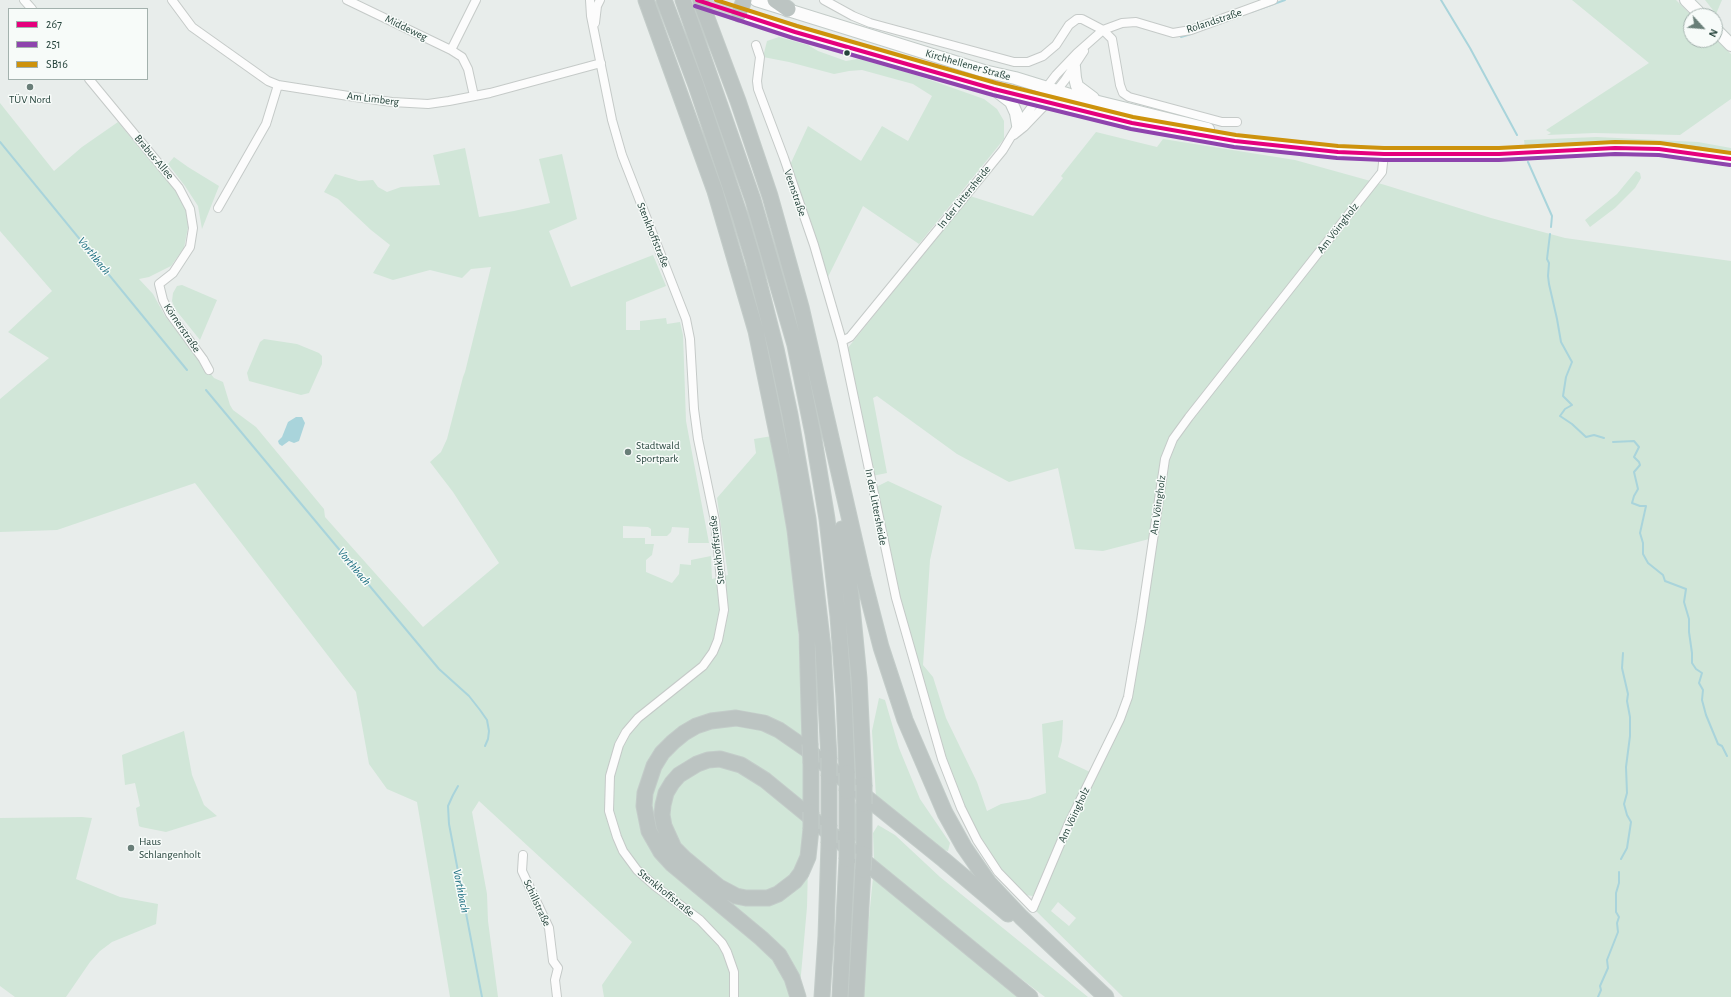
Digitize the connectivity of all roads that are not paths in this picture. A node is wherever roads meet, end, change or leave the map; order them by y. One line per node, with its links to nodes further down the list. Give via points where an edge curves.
1 (24, 0): 17 (street)
2 (172, 0): 31 (street, Am Limberg, via 192,26 262,77)
3 (347, 0): 15 (street, Middeweg)
4 (476, 0): 27 (street)
5 (600, 0): 21 (street, Stenkhoffstraße)
6 (646, 0): 50 (highway, via 715,191 737,261 756,331)
7 (664, 0): 51 (highway, via 753,259 780,371)
8 (744, 0): 20 (highway)
9 (756, 0): 19 (main road, Kirchhellener Straße)
10 (775, 0): 19 (highway)
11 (824, 0): 22 (street, Kirchhellener Straße, via 870,23 1014,62 1035,60 1050,52 1069,25 1077,19)
12 (1273, 0): 22 (street, Rolandstraße, via 1191,30 1173,33 1136,22 1122,23)
13 (1686, 0): 18 (main road)
14 (589, 1): 21 (street, Stenkhoffstraße)
15 (363, 3): 27 (street, Middeweg)
16 (694, 4): 20 (main road, Kirchhellener Straße); 48 (highway, via 738,101 770,196); 60 (highway, bridge, via 795,345 827,519 842,668 847,773 847,859)
17 (31, 8)
18 (1694, 8)
19 (788, 10): 33 (main road, Kirchhellener Straße, via 984,71)
20 (739, 14): 32 (main road, Kirchhellener Straße)
21 (594, 28): 28 (street, Stenkhoffstraße)
22 (1103, 30): 24 (street, Rolandstraße); 37 (street, Kirchhellener Straße, via 1114,45 1123,93 1201,117 1222,122)
23 (1723, 37): 26 (main road)
24 (1089, 43): 29 (street, Rolandstraße); 33 (street, Rolandstraße, via 1077,53)
25 (756, 45): 47 (street, Veenstraße, via 760,57 758,89 814,245)
26 (1731, 45)
27 (451, 50): 34 (street, Middeweg, via 462,57 468,69)
28 (601, 64): 34 (street, Am Limberg); 57 (street, Stenkhoffstraße, via 622,155 686,319 697,432 715,521 724,610 718,640 703,666 648,709 626,732 617,750 610,776 609,811 620,844 637,870 700,920 722,943 734,972)
29 (1074, 67): 33 (street, Rolandstraße); 36 (main road, via 1077,86)
30 (90, 80): 46 (street, Brabus-Allee, via 179,188 190,209 193,228)
31 (278, 85): 34 (street, Am Limberg, via 392,102 428,104); 45 (street, via 266,124)
32 (994, 89): 35 (main road, Kirchhellener Straße); 38 (main road, via 1011,102)
33 (1051, 89): 35 (street, In der Littersheide); 36 (main road, Kirchhellener Straße)
34 (474, 96)
35 (1042, 101): 38 (street, In der Littersheide); 39 (street, In der Littersheide, via 1024,127); 40 (main road, Kirchhellener Straße, via 1089,114 1160,128 1235,141)
36 (1097, 101): 40 (main road, Kirchhellener Straße)
37 (1237, 122)
38 (1018, 125): 39 (street, In der Littersheide)
39 (1012, 137): 47 (street, In der Littersheide, via 850,337)
40 (1275, 144): 42 (main road, Kirchhellener Straße, via 1338,152)
41 (1562, 152): 42 (main road, Kirchhellener Straße); 43 (main road, Kirchhellener Straße, via 1615,148 1659,149); 44 (main road, Kirchhellener Straße, via 1681,157)
42 (1384, 154): 54 (street, Am Vöingholz, via 1382,172 1173,439 1165,459 1128,698 1069,823)
43 (1731, 158)
44 (1731, 164)
45 (218, 208)
46 (190, 247): 49 (street, Körnerstraße, via 172,273 159,284 170,314)
47 (842, 340): 54 (street, In der Littersheide, via 896,598 942,759 977,840 998,872)
48 (814, 363): 53 (highway, bridge, via 851,596 859,678 864,854); 55 (highway, via 881,647 905,720 924,766 945,813 964,847 989,883)
49 (209, 370)
50 (777, 433): 51 (highway); 53 (highway, bridge, via 795,530 807,634 811,763 811,812 811,829 808,857 795,881 778,894 768,898 736,896 719,887 684,858 674,848 664,826 663,804 672,783 687,769 708,760 731,761 765,780)
51 (808, 519): 59 (highway, bridge, via 823,648 829,758 829,843)
52 (523, 855): 56 (street, Schillstraße, via 522,871 549,928 553,961 558,968 555,980)
53 (868, 870): 61 (highway); 62 (highway)
54 (1034, 908)
55 (1069, 962): 58 (highway, via 805,748 779,730 764,723 736,718 696,726 673,742 654,766 645,793 644,806 649,831 661,852 672,864 779,955 792,978); 63 (highway)
56 (557, 997)
57 (734, 997)
58 (798, 997)
59 (822, 997)
60 (840, 997)
61 (856, 997)
62 (1030, 997)
63 (1106, 997)

